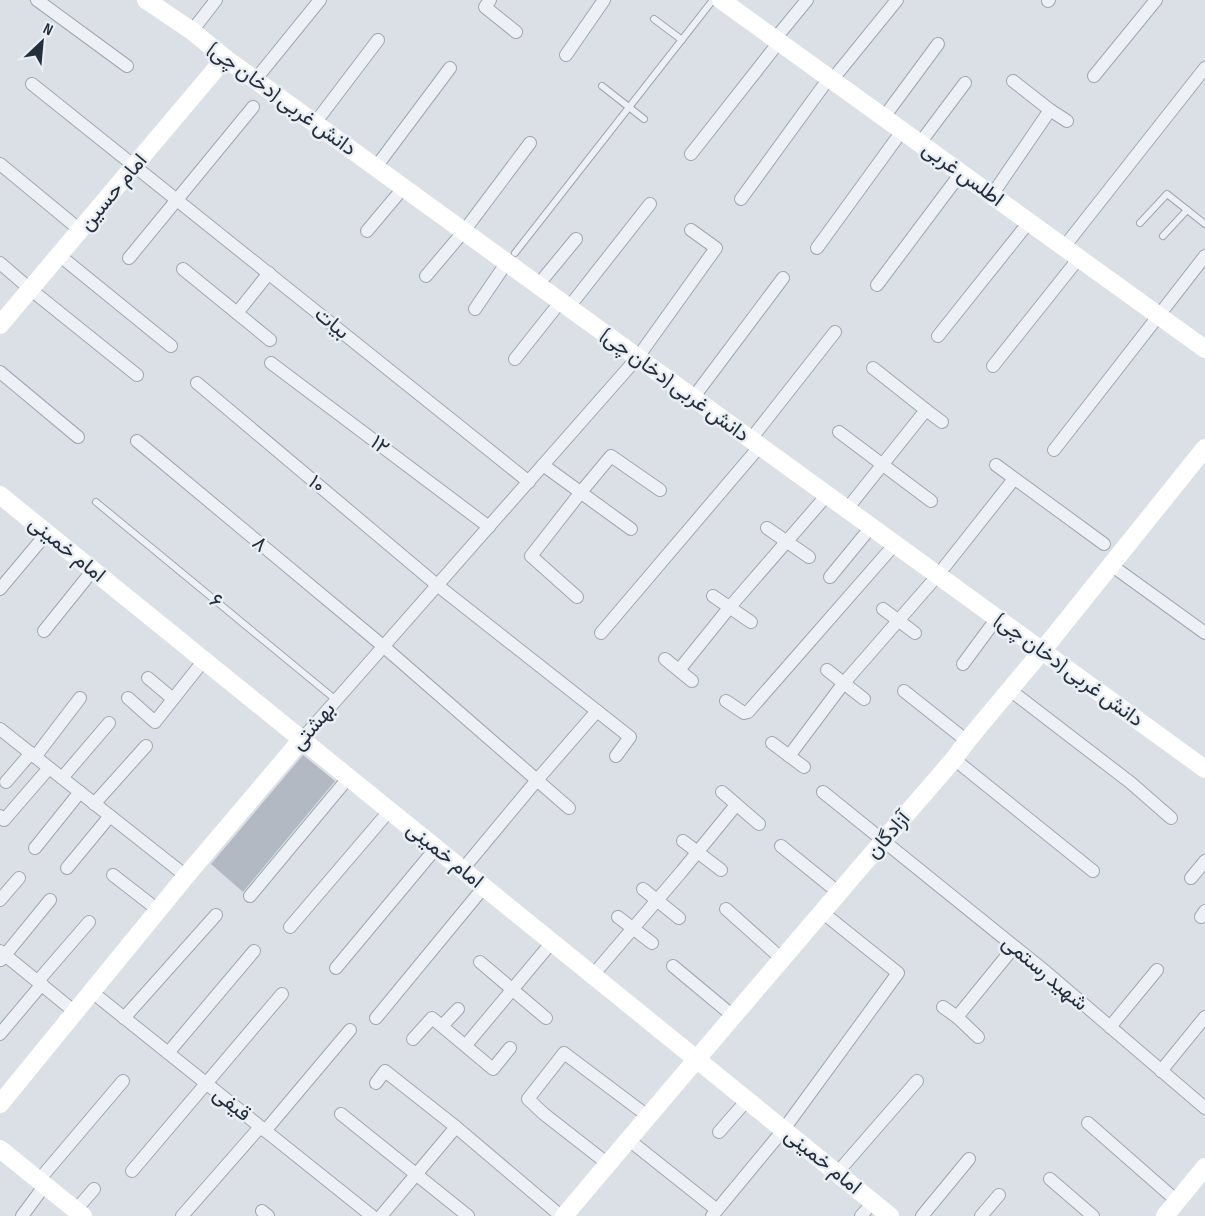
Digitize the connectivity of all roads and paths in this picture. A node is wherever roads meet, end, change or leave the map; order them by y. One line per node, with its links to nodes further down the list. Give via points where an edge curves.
1 (37, 0): 21 (street)
2 (146, 0): 13 (street, دانش غربی (دخان چی))
3 (216, 0): 13 (street)
4 (320, 0): 26 (street)
5 (490, 0): 14 (street, via 485,7)
6 (604, 0): 19 (street)
7 (713, 0): 16 (lane)
8 (721, 0): 17 (street, اطلس غربی)
9 (807, 0): 17 (street)
10 (897, 0): 25 (street)
11 (1156, 0): 24 (street)
12 (654, 19): 16 (lane)
13 (192, 31): 20 (street, دانش غربی (دخان چی))
14 (516, 32)
15 (378, 40): 37 (street)
16 (682, 40): 32 (lane)
17 (777, 41): 25 (street, اطلس غربی); 41 (street)
18 (938, 44): 34 (street)
19 (566, 54)
20 (225, 58): 26 (street, دانش غربی (دخان چی)); 43 (street, امام حسین)
21 (127, 66)
22 (450, 68): 44 (street)
23 (1205, 68): 62 (street)
24 (1094, 76)
25 (830, 79): 34 (street, اطلس غربی); 48 (street)
26 (255, 80): 37 (street, دانش غربی (دخان چی))
27 (1013, 81): 33 (street)
28 (965, 83): 40 (street)
29 (32, 84): 43 (street, بیات)
30 (602, 86): 32 (lane)
31 (253, 107): 49 (street)
32 (629, 107): 35 (lane); 66 (lane)
33 (1050, 110): 36 (street); 47 (street)
34 (884, 117): 38 (street, اطلس غربی)
35 (644, 119)
36 (1067, 121)
37 (315, 123): 44 (street, دانش غربی (دخان چی))
38 (902, 131): 40 (street, اطلس غربی); 61 (street)
39 (530, 143): 58 (street)
40 (920, 143): 45 (street, اطلس غربی)
41 (691, 154)
42 (0, 164): 55 (street)
43 (135, 165): 49 (street, بیات); 55 (street, امام حسین)
44 (376, 167): 46 (street, دانش غربی (دخان چی))
45 (962, 173): 47 (street, اطلس غربی); 73 (street)
46 (404, 187): 57 (street); 58 (street, دانش غربی (دخان چی))
47 (992, 195): 52 (street, اطلس غربی)
48 (741, 199)
49 (177, 200): 65 (street); 69 (street, بیات)
50 (650, 204): 75 (street)
51 (1187, 210): 53 (lane, via 1167,194); 54 (lane); 59 (lane)
52 (1029, 222): 62 (street, اطلس غربی); 81 (street)
53 (1140, 223)
54 (1205, 224)
55 (80, 230): 63 (street, امام حسین)
56 (691, 230): 85 (street, بهشتی, via 716,248)
57 (367, 231)
58 (464, 231): 66 (street, دانش غربی (دخان چی)); 70 (street)
59 (1163, 236)
60 (576, 239): 72 (street)
61 (817, 248)
62 (1071, 253): 78 (street, اطلس غربی); 88 (street)
63 (59, 255): 74 (street, امام حسین); 83 (street)
64 (1205, 256): 78 (street)
65 (129, 258)
66 (511, 258): 72 (street, دانش غربی (دخان چی)); 76 (street)
67 (0, 263): 74 (street)
68 (183, 269): 77 (street)
69 (269, 273): 77 (street); 106 (street, بیات)
70 (426, 276)
71 (783, 278): 93 (street)
72 (538, 285): 75 (street, دانش غربی (دخان چی))
73 (877, 285)
74 (30, 289): 79 (street, امام حسین); 91 (street)
75 (565, 304): 85 (street, دانش غربی (دخان چی)); 86 (street)
76 (475, 309)
77 (237, 314): 82 (street)
78 (1159, 315): 84 (street, اطلس غربی); 101 (street)
79 (0, 326)
80 (835, 332): 99 (street)
81 (938, 336)
82 (270, 340)
83 (171, 346)
84 (1205, 349)
85 (638, 357): 93 (street, دانش غربی (دخان چی)); 102 (street, بهشتی)
86 (515, 359)
87 (271, 363): 114 (street, ۱۲)
88 (993, 366)
89 (873, 368): 94 (street)
90 (0, 372): 97 (street)
91 (137, 375)
92 (197, 383): 127 (street, ۱۰)
93 (693, 398): 99 (street, دانش غربی (دخان چی))
94 (926, 410): 95 (street); 103 (street)
95 (942, 422)
96 (839, 432): 103 (street)
97 (78, 437)
98 (137, 441): 140 (street, ۸)
99 (755, 442): 109 (street, دانش غربی (دخان چی)); 137 (street)
100 (1205, 448): 123 (street, آزادگان)
101 (1054, 450)
102 (543, 465): 106 (street, بهشتی); 108 (street)
103 (882, 465): 111 (street); 113 (street)
104 (996, 465): 105 (street)
105 (1014, 479): 121 (street); 125 (street)
106 (529, 482): 114 (street, بهشتی)
107 (660, 490): 108 (street, via 611,456)
108 (581, 492): 117 (street); 130 (street, via 531,556)
109 (827, 495): 113 (street, دانش غربی (دخان چی)); 119 (street)
110 (1, 498): 118 (street, امام خمینی)
111 (932, 501)
112 (96, 502): 156 (lane, ۶)
113 (847, 509): 115 (street, دانش غربی (دخان چی))
114 (489, 527): 127 (street, بهشتی)
115 (872, 527): 120 (street, دانش غربی (دخان چی)); 126 (street)
116 (767, 528): 119 (street)
117 (631, 529)
118 (47, 533): 124 (street, امام خمینی); 128 (street)
119 (786, 541): 122 (street); 131 (street)
120 (895, 544): 125 (street, دانش غربی (دخان چی)); 157 (street, via 748,712)
121 (1104, 544)
122 (809, 557)
123 (1111, 565): 139 (street); 141 (street, آزادگان)
124 (93, 570): 136 (street); 143 (street, امام خمینی)
125 (938, 575): 133 (street, دانش غربی (دخان چی)); 134 (street)
126 (830, 578)
127 (437, 585): 140 (street, بهشتی); 158 (street, ۱۰)
128 (0, 589)
129 (713, 596): 131 (street)
130 (577, 597)
131 (729, 608): 135 (street); 145 (street)
132 (883, 609): 134 (street)
133 (997, 618): 141 (street, دانش غربی (دخان چی)); 144 (street)
134 (898, 620): 138 (street); 149 (street)
135 (751, 622)
136 (44, 631)
137 (601, 633)
138 (915, 633)
139 (1205, 633)
140 (384, 646): 156 (street, بهشتی); 174 (street, ۸)
141 (1042, 651): 150 (street, آزادگان); 171 (street, دانش غربی (دخان چی))
142 (665, 659): 145 (street)
143 (204, 660): 154 (street); 161 (street, امام خمینی)
144 (963, 664)
145 (679, 670): 148 (street)
146 (827, 670): 149 (street)
147 (148, 678): 154 (street)
148 (692, 681)
149 (843, 684): 155 (street); 167 (street)
150 (1010, 690): 162 (street, آزادگان); 185 (street)
151 (904, 691): 162 (street)
152 (80, 698): 165 (street)
153 (128, 698): 154 (street, via 154,722)
154 (172, 699)
155 (864, 699)
156 (336, 700): 161 (street, بهشتی)
157 (726, 700)
158 (597, 711): 166 (street, ۱۰, via 630,737); 174 (street)
159 (109, 723): 173 (street)
160 (2, 733): 165 (street)
161 (302, 739): 172 (street, امام خمینی); 199 (street, بهشتی)
162 (967, 741): 168 (street, آزادگان)
163 (772, 743): 167 (street)
164 (146, 746): 179 (street)
165 (33, 755): 170 (street); 175 (street)
166 (616, 756)
167 (789, 756): 169 (street)
168 (954, 759): 187 (street, آزادگان); 197 (street)
169 (804, 767)
170 (49, 768): 173 (street); 183 (street, via 4,820)
171 (1205, 769)
172 (349, 777): 182 (street, امام خمینی); 205 (street)
173 (62, 778): 176 (street)
174 (537, 780): 181 (street, ۸); 195 (street)
175 (6, 782)
176 (80, 792): 179 (street); 190 (street)
177 (722, 792): 180 (street)
178 (823, 792): 187 (street, شهید رستمی)
179 (94, 804): 184 (street)
180 (736, 805): 186 (street); 192 (street)
181 (569, 808)
182 (390, 810): 191 (street, امام خمینی); 216 (street)
183 (0, 816)
184 (110, 816): 194 (street); 199 (street)
185 (1171, 818)
186 (759, 824)
187 (884, 840): 204 (street, آزادگان); 220 (street, شهید رستمی)
188 (683, 841): 192 (street)
189 (781, 846): 204 (street)
190 (35, 848)
191 (436, 848): 195 (street, امام خمینی); 226 (street)
192 (698, 852): 196 (street); 208 (street)
193 (1205, 861): 201 (street)
194 (67, 868)
195 (463, 869): 202 (street, امام خمینی)
196 (721, 870)
197 (1093, 871)
198 (113, 875): 210 (street)
199 (186, 876): 210 (street, بهشتی)
200 (19, 878): 206 (street)
201 (1191, 878)
202 (484, 887): 218 (street, امام خمینی); 240 (street)
203 (643, 889): 208 (street)
204 (839, 893): 211 (street, آزادگان)
205 (250, 896)
206 (0, 900)
207 (51, 900): 222 (street)
208 (657, 901): 214 (street); 217 (street)
209 (726, 909): 223 (street)
210 (158, 910): 231 (street, بهشتی)
211 (822, 912): 223 (street, آزادگان); 265 (street, via 898,973)
212 (216, 915): 239 (street)
213 (618, 917): 217 (street)
214 (679, 918)
215 (89, 922): 229 (street)
216 (290, 927)
217 (633, 928): 219 (street); 228 (street)
218 (552, 942): 228 (street, امام خمینی); 230 (street)
219 (652, 943)
220 (1014, 947): 237 (street); 243 (street, شهید رستمی)
221 (254, 951): 250 (street)
222 (2, 956): 229 (street)
223 (782, 958): 236 (street, آزادگان)
224 (480, 962): 230 (street)
225 (674, 966): 236 (street)
226 (336, 968)
227 (1157, 970): 243 (street)
228 (593, 975): 251 (street, امام خمینی)
229 (40, 983): 235 (street); 245 (street)
230 (512, 989): 241 (street); 248 (street)
231 (92, 992): 235 (street, بهشتی); 239 (street, قیفی)
232 (282, 994): 256 (street)
233 (943, 1007): 237 (street)
234 (458, 1009): 242 (street)
235 (75, 1012): 257 (street, بهشتی)
236 (733, 1016): 251 (street, آزادگان)
237 (957, 1017): 246 (street)
238 (1205, 1017): 252 (street)
239 (124, 1018): 250 (street, قیفی)
240 (376, 1018)
241 (546, 1018)
242 (442, 1026): 247 (street, via 432,1018); 248 (street)
243 (1110, 1027): 252 (street, شهید رستمی)
244 (350, 1030): 264 (street)
245 (0, 1034)
246 (978, 1037)
247 (413, 1039)
248 (466, 1045): 249 (street, via 493,1069)
249 (510, 1048)
250 (168, 1053): 256 (street, قیفی)
251 (697, 1059): 258 (street, امام خمینی); 261 (street, آزادگان)
252 (1161, 1071): 259 (street, شهید رستمی)
253 (123, 1081): 276 (street)
254 (917, 1081): 273 (street)
255 (376, 1083): 263 (street, via 385,1071)
256 (207, 1084): 264 (street, قیفی); 272 (street)
257 (3, 1093)
258 (747, 1100): 265 (street, امام خمینی); 266 (street)
259 (1205, 1108)
260 (341, 1114): 274 (street)
261 (649, 1117): 267 (street, آزادگان); 270 (street, via 564,1053 528,1099)
262 (1088, 1123): 279 (street)
263 (456, 1127): 274 (street); 288 (street)
264 (262, 1129): 284 (street); 285 (street, قیفی)
265 (784, 1130): 273 (street, امام خمینی); 282 (street)
266 (719, 1132)
267 (629, 1140): 270 (street, آزادگان); 282 (street)
268 (0, 1149): 276 (street)
269 (969, 1159): 291 (street)
270 (608, 1164): 288 (street, آزادگان)
271 (1205, 1167): 279 (street)
272 (132, 1171)
273 (837, 1173): 280 (street, امام خمینی)
274 (417, 1174): 286 (street); 287 (street)
275 (1050, 1179): 293 (street)
276 (42, 1183): 281 (street); 283 (street)
277 (94, 1189): 281 (street)
278 (999, 1195): 292 (street)
279 (1177, 1201): 294 (street)
280 (873, 1202): 289 (street); 290 (street, امام خمینی)
281 (80, 1213)
282 (714, 1213)
283 (22, 1216)
284 (182, 1216)
285 (372, 1216)
286 (381, 1216)
287 (468, 1216)
288 (562, 1216)
289 (861, 1216)
290 (890, 1216)
291 (921, 1216)
292 (981, 1216)
293 (1093, 1216)
294 (1165, 1216)

